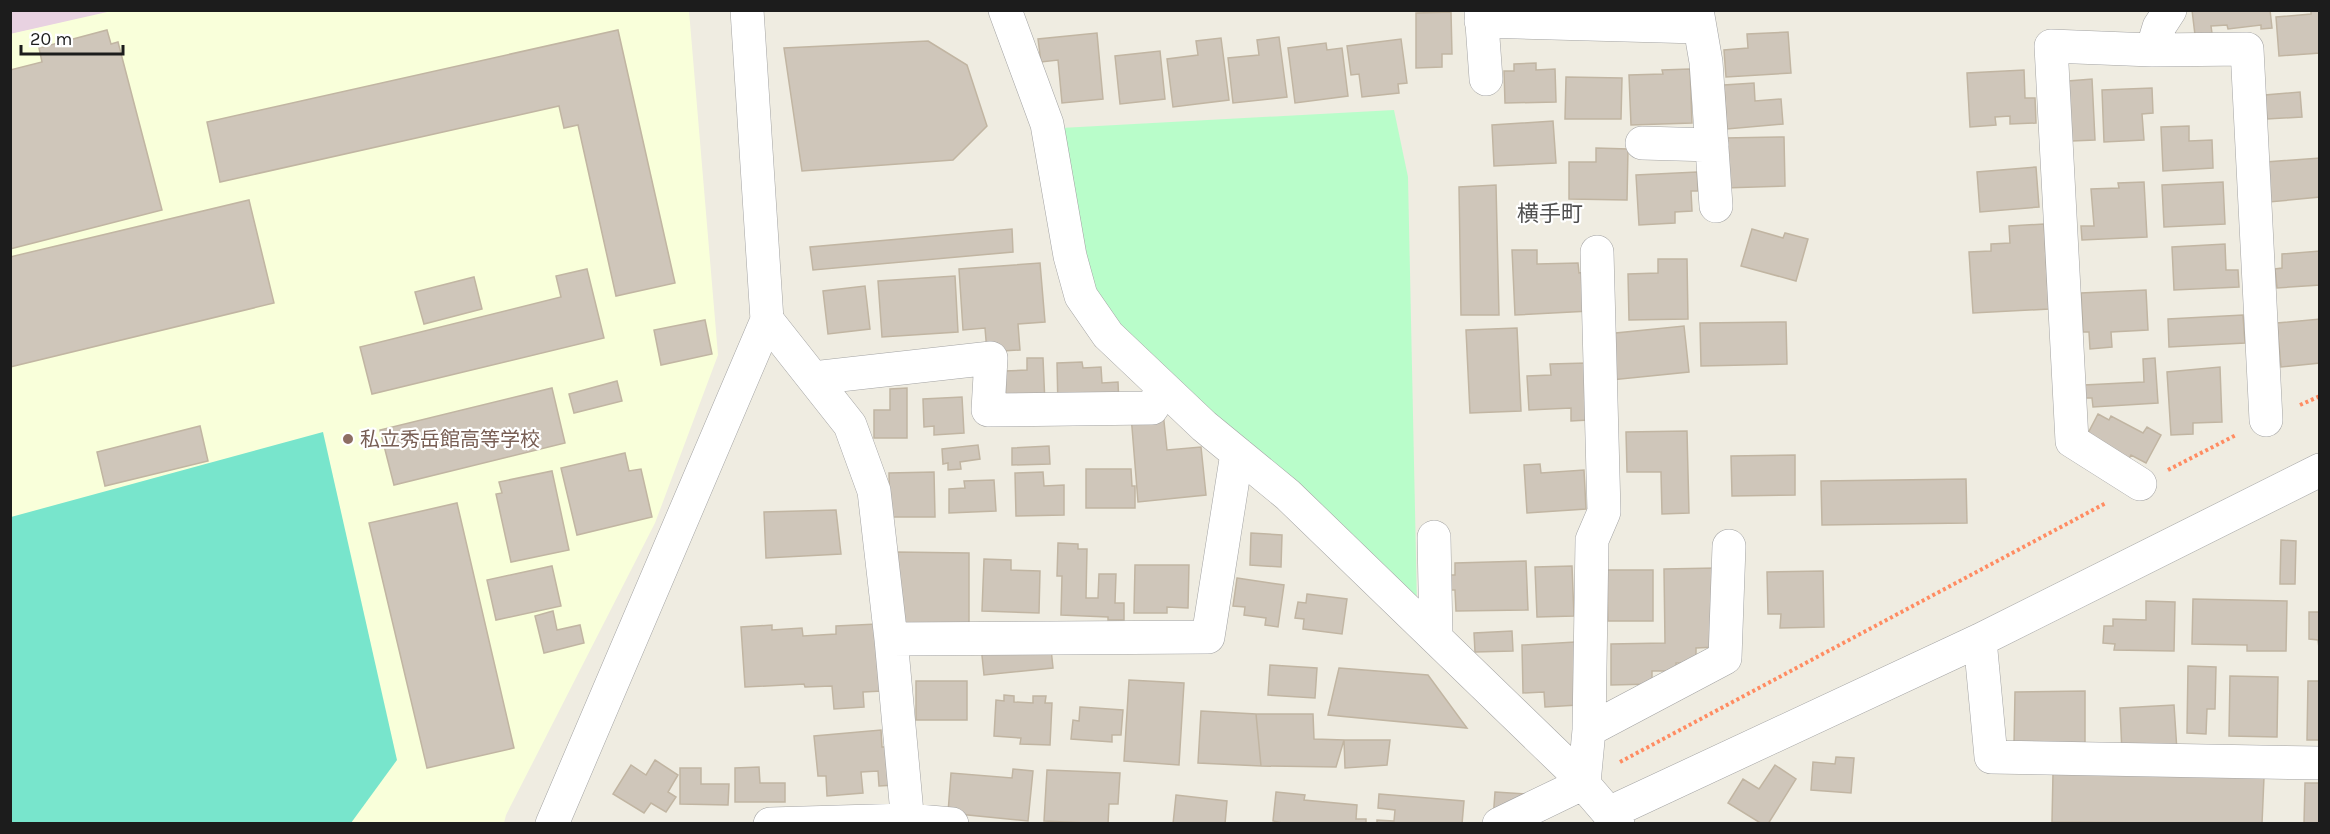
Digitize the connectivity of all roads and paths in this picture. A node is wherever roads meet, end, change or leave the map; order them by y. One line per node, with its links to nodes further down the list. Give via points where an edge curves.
1 (747, 10): 12 (street)
2 (1005, 10): 14 (street, via 1047,124 1070,256 1081,296 1108,335)
3 (2170, 10): 6 (street, via 2158,27)
4 (1481, 16): 5 (street); 7 (street)
5 (1698, 19): 9 (street, via 1706,62)
6 (2152, 50): 16 (street, via 2247,49); 19 (street, via 2051,46 2072,441)
7 (1486, 79)
8 (1642, 142): 9 (street)
9 (1712, 145): 10 (street)
10 (1716, 206)
11 (1597, 252): 25 (street, via 1604,512 1592,540)
12 (767, 320): 13 (street); 29 (street)
13 (813, 378): 14 (street, via 991,358 988,410 1152,408); 23 (street, via 850,425 873,491)
14 (1163, 387): 17 (street)
15 (2319, 396): 16 (path)
16 (2266, 420): 19 (path)
17 (1237, 453): 22 (street, via 1288,495); 23 (street, via 1208,637)
18 (2319, 470): 24 (street)
19 (2140, 484): 27 (path, via 1605,770)
20 (1434, 537): 22 (street)
21 (1729, 546): 25 (street, via 1725,658)
22 (1436, 638): 27 (street)
23 (891, 639): 28 (street)
24 (1980, 640): 26 (street, via 1991,758); 27 (street)
25 (1589, 730): 27 (street)
26 (2319, 763)
27 (1602, 804): 32 (street)
28 (908, 822): 30 (street); 31 (street)
29 (552, 824)
30 (770, 824)
31 (952, 824)
32 (1499, 824)

